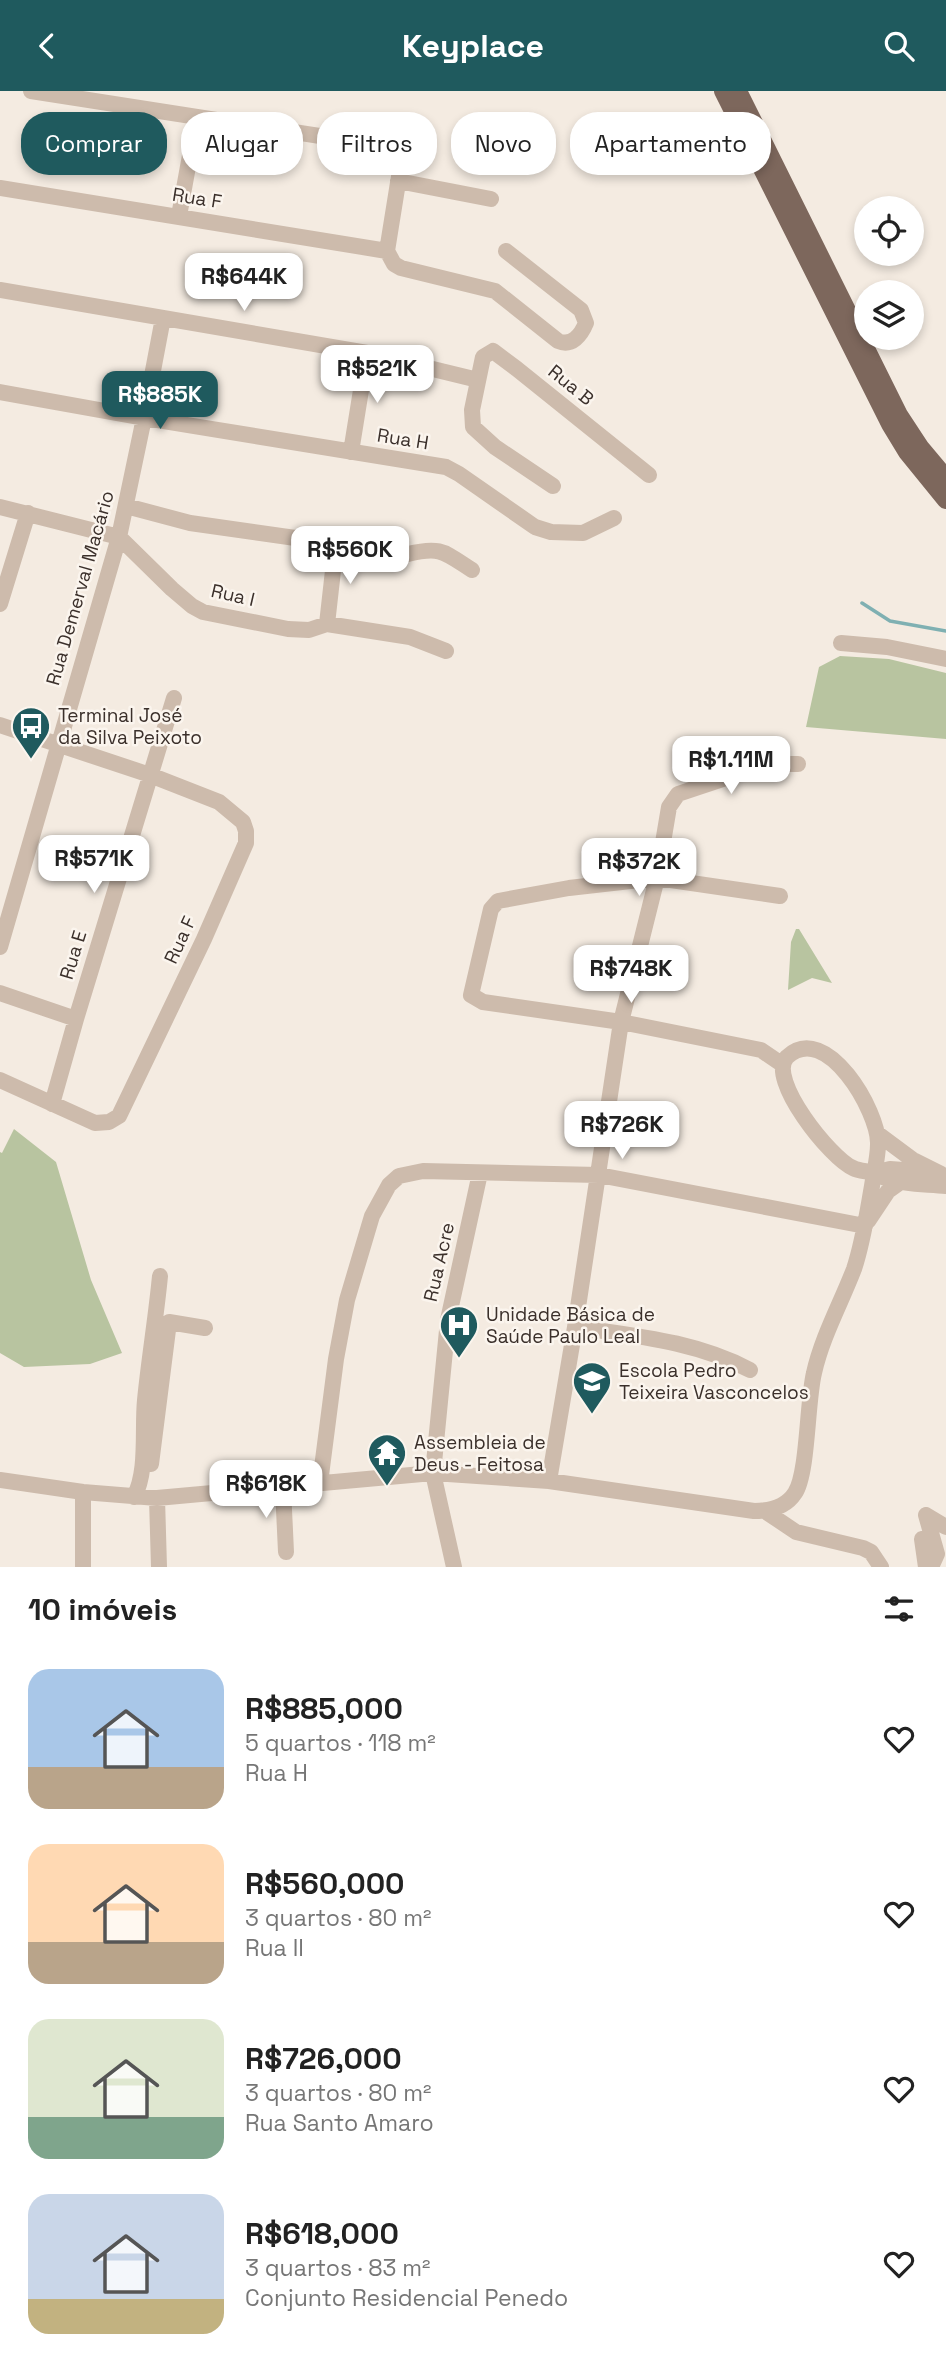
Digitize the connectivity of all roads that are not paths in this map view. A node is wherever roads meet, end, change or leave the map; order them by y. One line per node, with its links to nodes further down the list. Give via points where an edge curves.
1 (30, 91): 4 (street)
2 (723, 91): 23 (main road, via 890,424)
3 (738, 91): 21 (main road, via 888,394 920,447)
4 (181, 115)
5 (303, 133): 7 (street, via 393,152 401,165)
6 (186, 175): 10 (street)
7 (398, 181): 9 (street); 11 (street)
8 (0, 188): 10 (street, Rua F)
9 (491, 199)
10 (179, 216): 11 (street, Rua F)
11 (387, 251): 12 (street, via 401,268 495,291 558,341 575,340 586,326 581,310)
12 (506, 251)
13 (0, 290): 14 (street)
14 (163, 318): 15 (street); 18 (street, Rua Demerval Macário)
15 (367, 353): 16 (street); 19 (street)
16 (478, 380): 20 (street, Rua B, via 483,356 493,351); 22 (street, via 471,420 476,431)
17 (0, 392): 18 (street, Rua H)
18 (144, 418): 19 (street, Rua H); 24 (street, Rua Demerval Macário)
19 (351, 452): 27 (street, Rua H, via 446,467 535,527 551,532 583,533)
20 (649, 475)
21 (946, 478)
22 (553, 486)
23 (946, 500)
24 (127, 506): 28 (street, Rua Demerval Macário); 29 (street, via 190,523)
25 (0, 507): 26 (street)
26 (28, 513): 28 (street); 31 (street)
27 (614, 518)
28 (119, 537): 32 (street, Rua I, via 203,612 288,629); 38 (street, Rua Demerval Macário)
29 (336, 544): 30 (street, via 408,554 438,550); 32 (street)
30 (472, 570)
31 (0, 604)
32 (327, 624): 34 (street, Rua I, via 410,637)
33 (841, 643): 35 (street)
34 (446, 651)
35 (946, 659)
36 (174, 698): 40 (street, Rua E)
37 (0, 725): 38 (street)
38 (58, 744): 40 (street); 43 (street, Rua Demerval Macário)
39 (798, 764): 41 (street, via 759,767 678,794 669,807)
40 (150, 775): 45 (street, Rua E); 49 (street, Rua F, via 219,802 243,822 246,843 119,1115 95,1123)
41 (657, 877): 42 (street); 46 (street); 46 (street, via 498,901 491,909 471,995 483,1002)
42 (780, 896)
43 (0, 947)
44 (0, 993): 45 (street)
45 (76, 1019): 49 (street, Rua E)
46 (621, 1022): 47 (street, via 761,1050); 53 (street)
47 (783, 1065): 50 (street, via 793,1053 804,1050 831,1057 857,1088); 51 (street, via 785,1084 827,1145 847,1165)
48 (0, 1080): 49 (street, Rua F)
49 (52, 1104)
50 (878, 1134): 51 (street); 54 (street)
51 (870, 1167): 54 (street); 55 (street, via 888,1179); 56 (street)
52 (480, 1173): 53 (street); 61 (street, Rua Acre, via 448,1319); 64 (street, via 399,1176 372,1216 347,1300)
53 (599, 1175): 56 (street); 58 (street)
54 (944, 1178): 55 (street)
55 (902, 1181): 56 (street, via 888,1191)
56 (865, 1226): 68 (street, via 814,1371 799,1486 787,1502)
57 (160, 1276): 67 (street, via 139,1487)
58 (575, 1327): 60 (street, via 680,1343); 63 (street)
59 (205, 1328): 67 (street, via 169,1322)
60 (750, 1370)
61 (433, 1473): 63 (street); 64 (street); 75 (street, Rua Acre)
62 (0, 1480): 66 (street)
63 (549, 1481): 68 (street)
64 (320, 1483): 65 (street)
65 (283, 1488): 67 (street); 71 (street)
66 (83, 1492): 67 (street); 73 (street)
67 (147, 1498): 74 (street)
68 (771, 1509): 72 (street, via 796,1532 863,1548)
69 (946, 1527): 77 (street, via 926,1515 937,1554)
70 (922, 1539): 77 (street)
71 (286, 1552)
72 (870, 1560): 76 (street)
73 (83, 1567)
74 (159, 1567)
75 (454, 1567)
76 (881, 1567)
77 (928, 1567)

